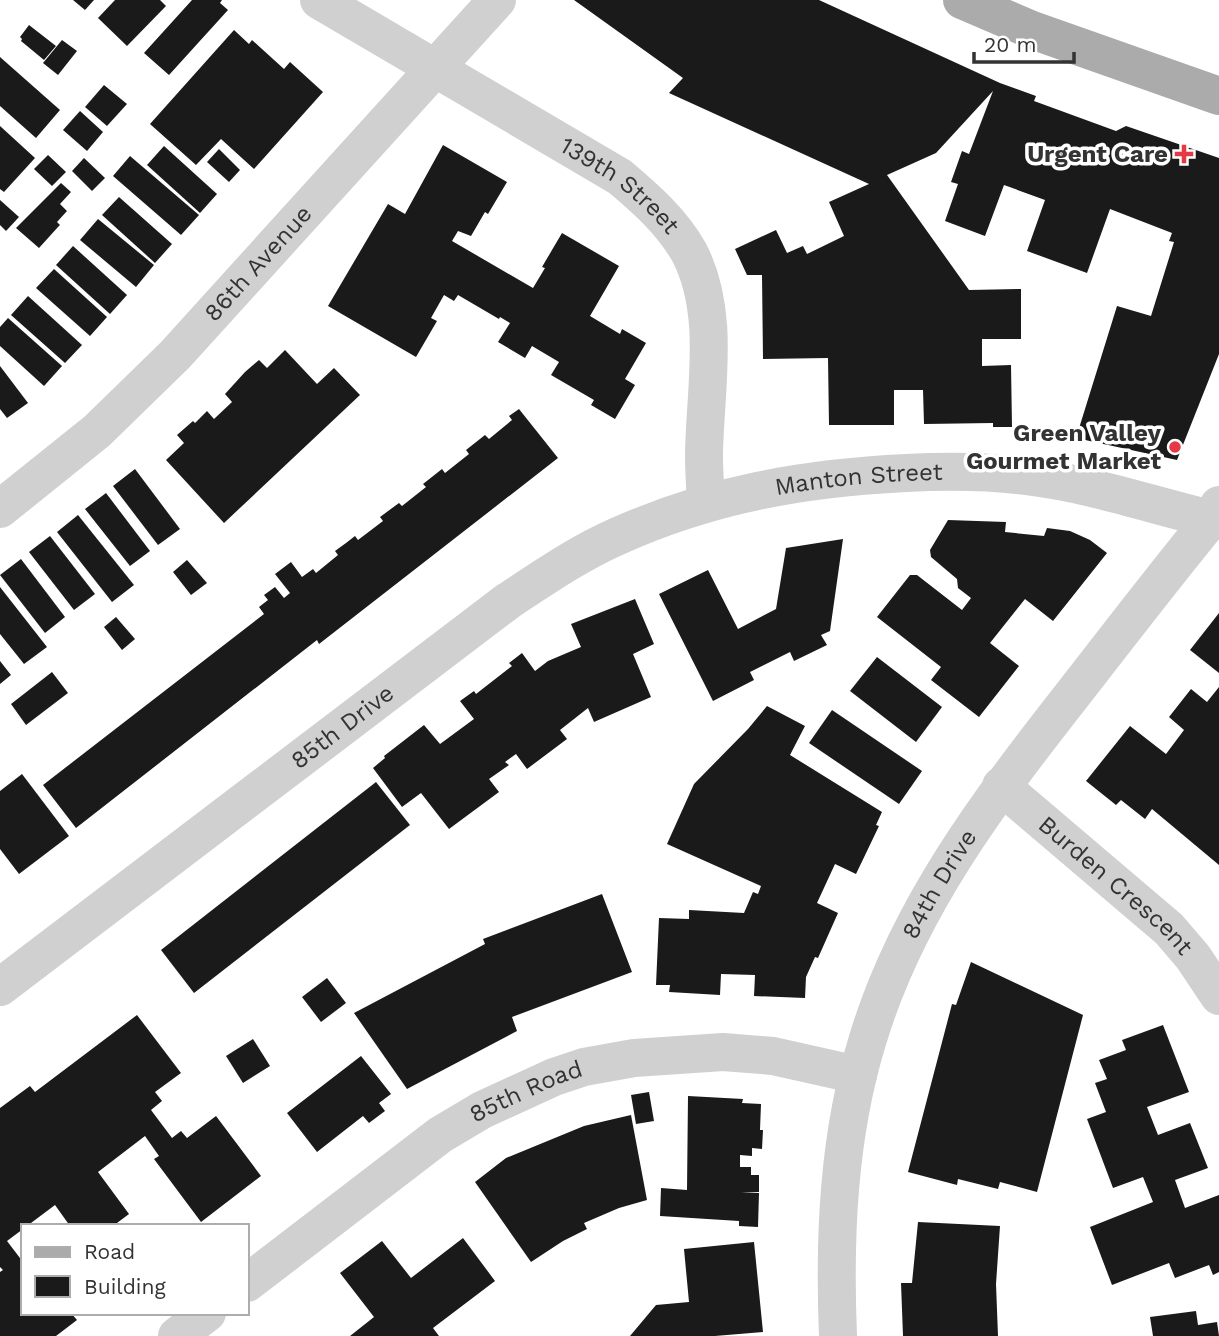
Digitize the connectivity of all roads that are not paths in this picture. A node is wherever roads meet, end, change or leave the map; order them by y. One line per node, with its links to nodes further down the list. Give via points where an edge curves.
1 (319, 0): 4 (street, 139th Street)
2 (497, 0): 4 (street, 86th Avenue)
3 (962, 0): 5 (main road, via 1032,30)
4 (435, 68): 6 (street, 139th Street, via 620,177 663,216 688,251 707,314); 7 (street, 86th Avenue, via 140,391 97,432)
5 (1219, 96)
6 (706, 503): 8 (street, Manton Street, via 764,488 862,476 993,473 1069,482); 10 (street, 85th Drive, via 617,536 508,601)
7 (0, 509)
8 (1216, 515): 9 (street, 84th Drive)
9 (1001, 786): 11 (street, Burden Crescent, via 1169,929); 12 (street, 84th Drive, via 923,908 877,1010)
10 (0, 987)
11 (1219, 996)
12 (858, 1075): 13 (street, 85th Road, via 774,1056 723,1052 634,1058 554,1077 440,1135); 16 (street, 84th Drive, via 837,1210)
13 (248, 1282)
14 (204, 1315): 15 (street)
15 (177, 1336)
16 (838, 1336)

